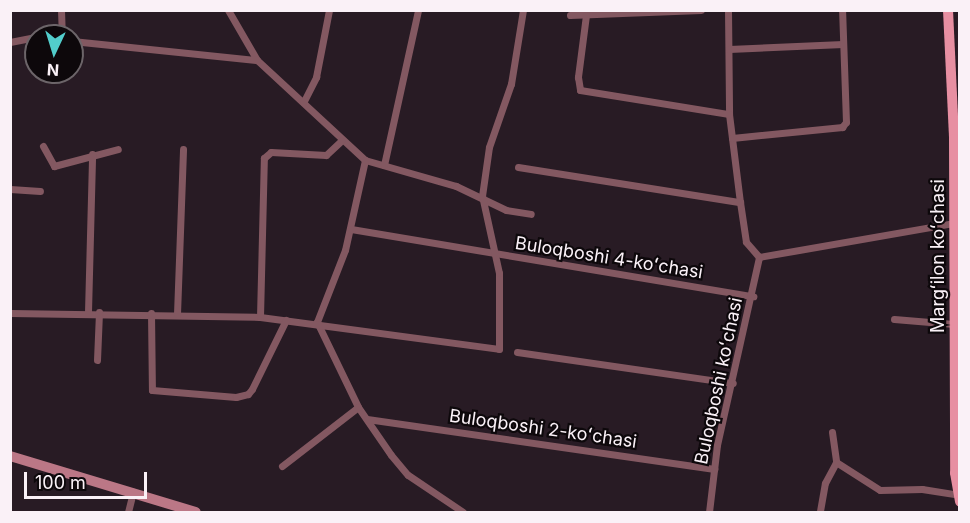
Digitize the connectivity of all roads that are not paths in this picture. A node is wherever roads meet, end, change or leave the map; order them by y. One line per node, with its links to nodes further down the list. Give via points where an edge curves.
1 (228, 10): 13 (street)
2 (239, 10): 13 (street)
3 (329, 10): 18 (street, via 316,77)
4 (418, 10): 27 (street)
5 (523, 10): 31 (street, via 511,84 489,147)
6 (701, 10): 10 (street)
7 (728, 10): 16 (street)
8 (842, 10): 15 (street)
9 (948, 10): 34 (main road, Margʻilon koʻchasi)
10 (641, 12): 12 (street)
11 (570, 15): 12 (street)
12 (586, 15): 19 (street, via 578,76 580,90)
13 (236, 19): 17 (street)
14 (84, 42): 17 (street)
15 (843, 44): 16 (street); 20 (street, via 846,122 842,128)
16 (729, 49): 19 (street)
17 (257, 60): 18 (street)
18 (304, 101): 21 (street)
19 (729, 114): 20 (street)
20 (732, 138): 32 (street)
21 (341, 141): 26 (street); 44 (street, via 326,155 271,152 264,158)
22 (43, 146): 25 (street, via 54,166)
23 (183, 148): 43 (street)
24 (118, 149): 25 (street)
25 (92, 154): 39 (street)
26 (365, 160): 27 (street); 35 (street)
27 (384, 165): 31 (street)
28 (518, 167): 32 (street)
29 (10, 189): 30 (street)
30 (40, 191)
31 (482, 196): 33 (street, via 506,210); 36 (street)
32 (740, 202): 37 (street, via 746,242)
33 (531, 213)
34 (953, 223): 37 (street); 48 (main road, Margʻilon koʻchasi)
35 (351, 229): 36 (street, Buloqboshi 4-koʻchasi); 47 (street)
36 (496, 255): 38 (street, Buloqboshi 4-koʻchasi); 47 (street, via 499,349)
37 (759, 257): 38 (street, Buloqboshi koʻchasi)
38 (753, 296): 51 (street, Buloqboshi koʻchasi)
39 (88, 312): 40 (street); 41 (street)
40 (99, 312): 42 (street); 50 (street)
41 (10, 313)
42 (151, 313): 43 (street); 46 (street, via 152,390 236,397 252,389)
43 (177, 314): 44 (street)
44 (260, 317): 46 (street)
45 (894, 319): 48 (street)
46 (286, 320): 47 (street)
47 (317, 322): 52 (street)
48 (954, 324): 60 (main road, Margʻilon koʻchasi)
49 (517, 352): 51 (street)
50 (97, 360)
51 (733, 383): 58 (street, Buloqboshi koʻchasi)
52 (358, 406): 53 (street); 57 (street)
53 (367, 419): 58 (street, Buloqboshi 2-koʻchasi); 64 (street, via 408,475)
54 (832, 432): 56 (street)
55 (10, 456): 59 (main road)
56 (836, 462): 60 (street, via 880,490 922,489); 61 (street, via 825,483)
57 (282, 466)
58 (714, 469): 65 (street, Buloqboshi koʻchasi)
59 (133, 492): 62 (street); 63 (main road)
60 (959, 498)
61 (820, 511)
62 (128, 513)
63 (196, 513)
64 (463, 513)
65 (709, 513)

